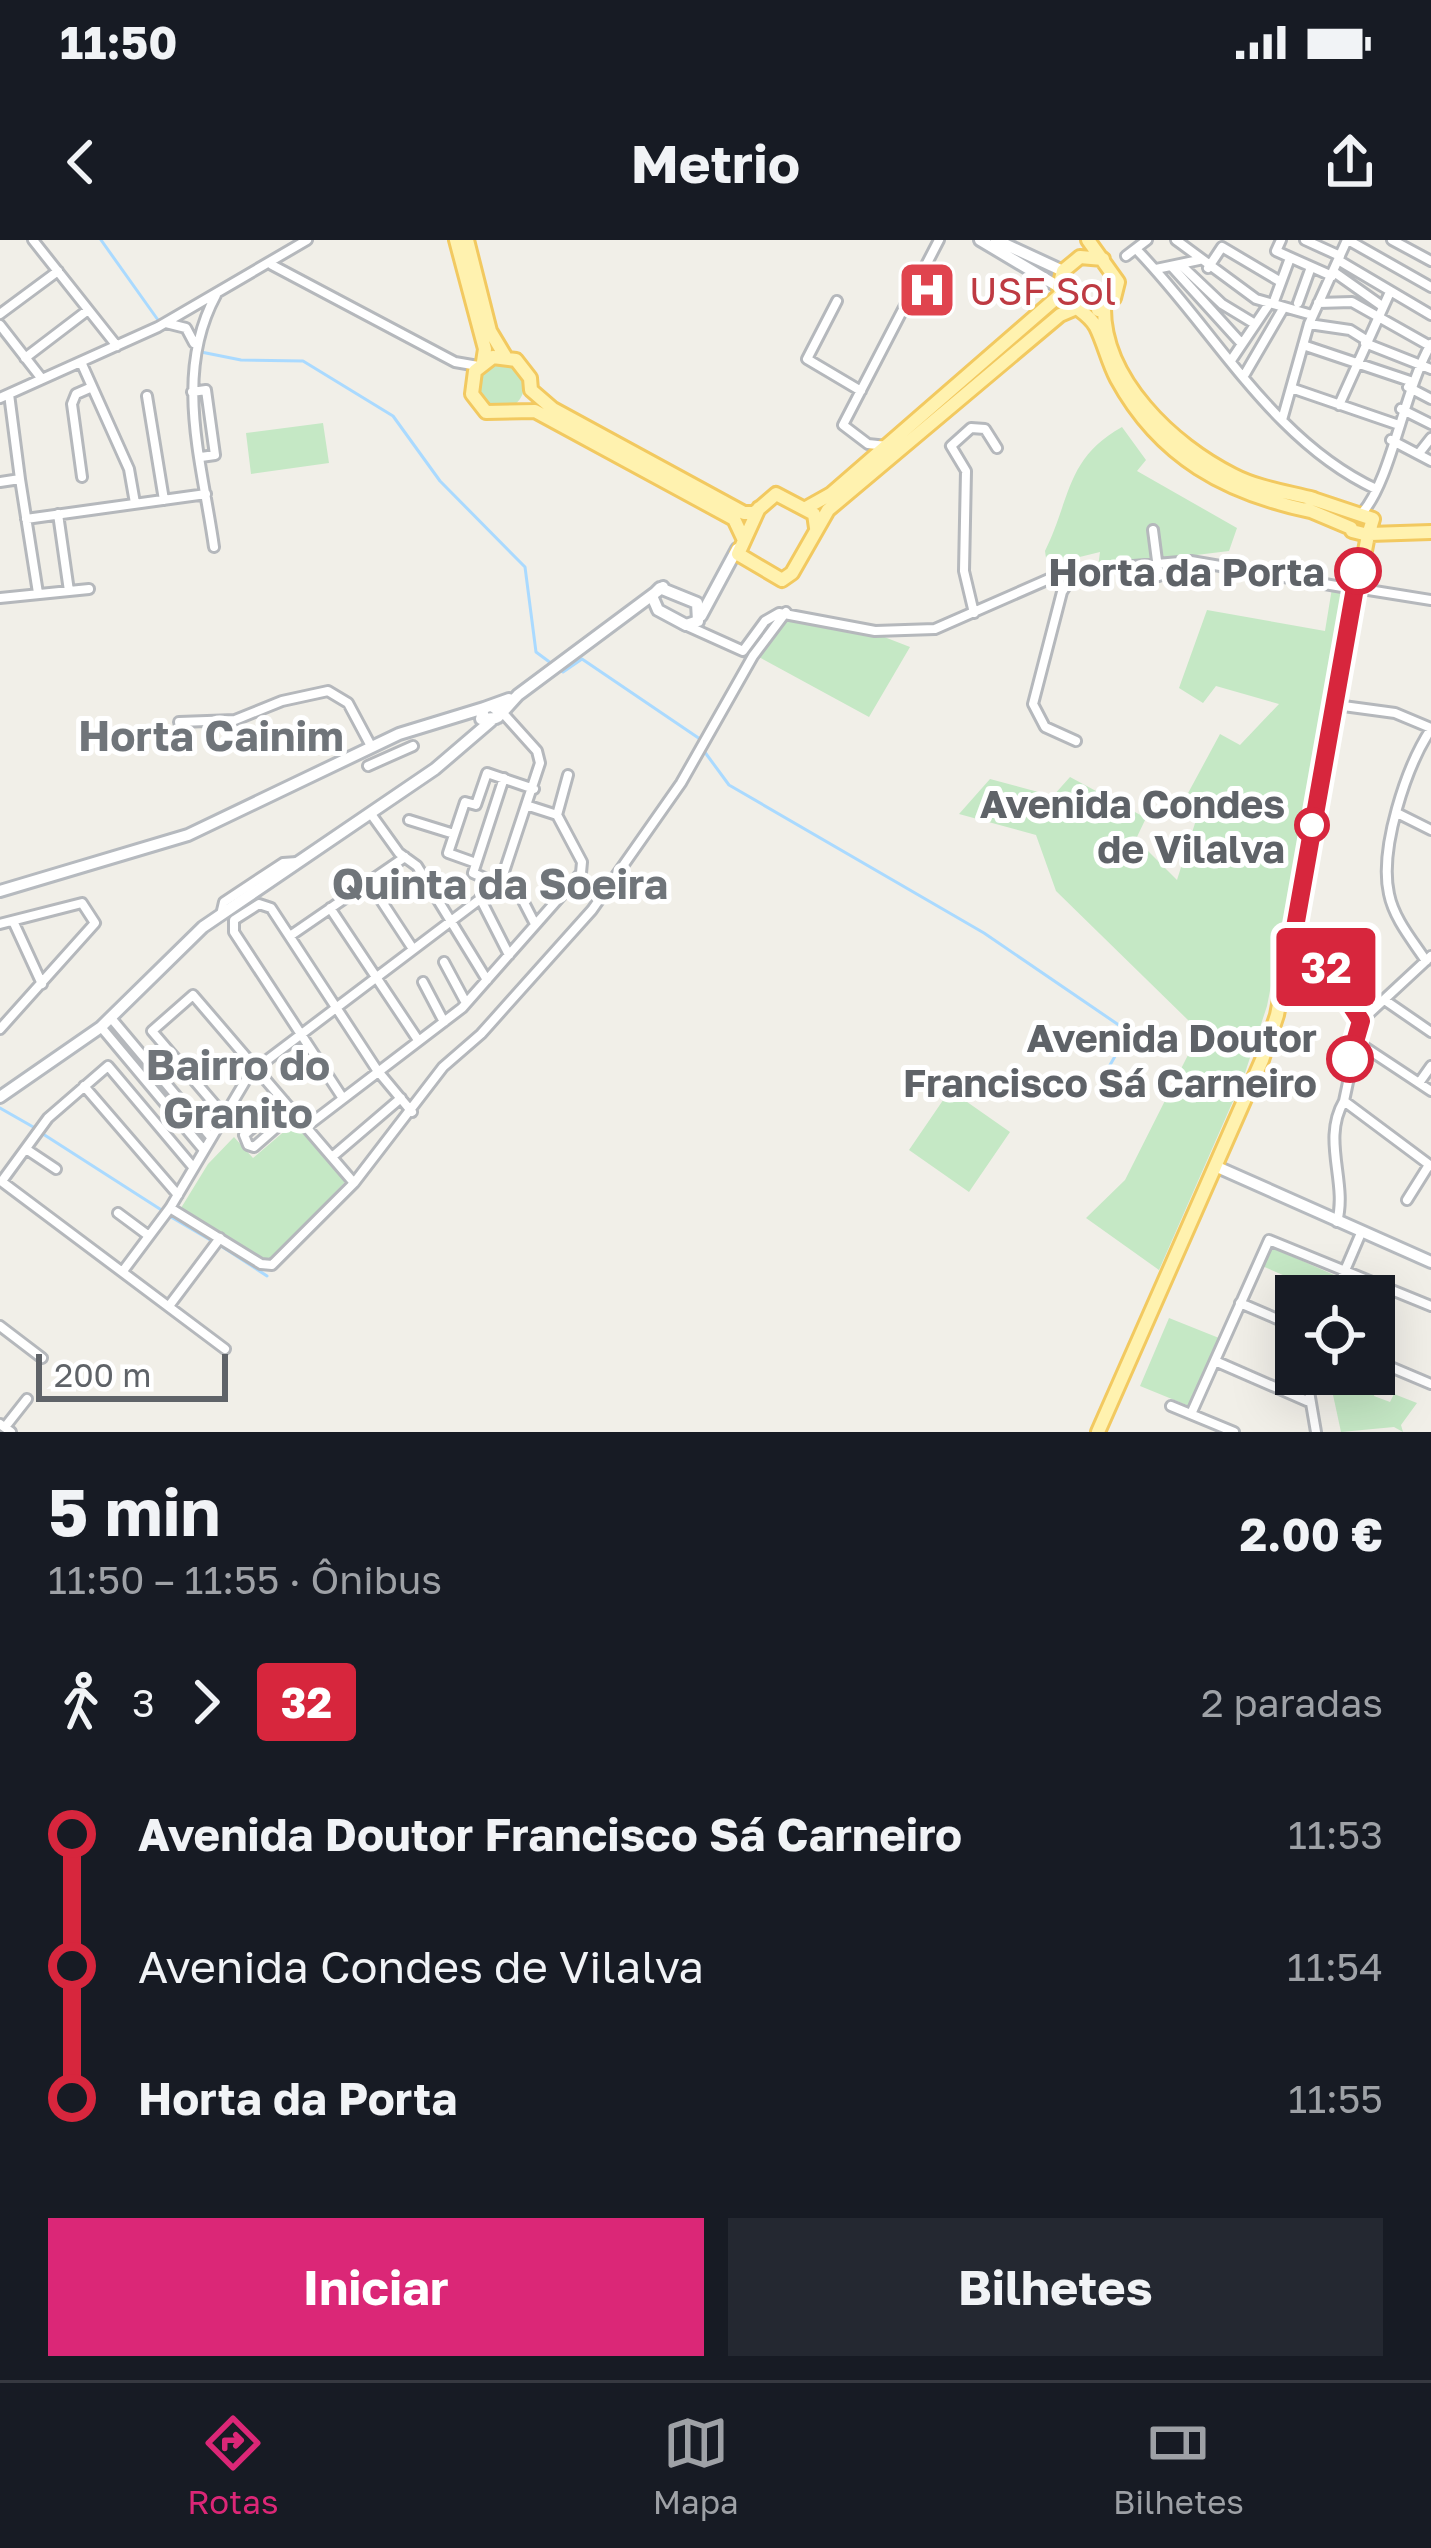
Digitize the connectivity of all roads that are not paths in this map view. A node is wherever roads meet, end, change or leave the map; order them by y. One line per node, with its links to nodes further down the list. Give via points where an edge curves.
1 (33, 240): 29 (street)
2 (307, 240): 18 (street)
3 (456, 240): 66 (main road, via 485,349)
4 (467, 240): 59 (main road, via 490,331)
5 (939, 240): 75 (street)
6 (980, 240): 34 (street)
7 (996, 240): 24 (street)
8 (1074, 240): 24 (main road)
9 (1088, 240): 21 (main road)
10 (1147, 240): 16 (street)
11 (1176, 240): 20 (street)
12 (1281, 240): 19 (street, via 1276,251)
13 (1347, 240): 17 (street); 33 (street)
14 (1392, 240): 22 (street)
15 (1311, 241): 17 (street)
16 (1136, 249): 21 (street); 28 (street)
17 (1336, 256): 30 (street); 35 (street)
18 (283, 258): 23 (street); 31 (street)
19 (1291, 258): 26 (street); 32 (street)
20 (1199, 260): 25 (street); 27 (street)
21 (1104, 261): 24 (main road, via 1088,255); 41 (main road, via 1118,282)
22 (1431, 261)
23 (270, 265): 31 (street); 36 (street)
24 (1069, 267): 34 (main road)
25 (1177, 267): 28 (street); 51 (street); 54 (street)
26 (1311, 267): 30 (street); 38 (street)
27 (1208, 268): 32 (street, via 1222,247); 40 (street)
28 (1156, 269): 61 (street)
29 (58, 271): 44 (street); 46 (street)
30 (1329, 273): 39 (street); 42 (street)
31 (295, 275): 63 (street)
32 (1281, 282): 40 (street)
33 (1431, 286)
34 (1060, 291): 45 (main road); 88 (main road)
35 (1390, 292): 42 (street); 47 (street)
36 (216, 293): 50 (street); 55 (street)
37 (837, 301): 75 (street, via 807,359)
38 (1298, 303)
39 (1318, 303): 48 (street, via 1352,302); 49 (street)
40 (1271, 304): 43 (street); 51 (street)
41 (1104, 305): 45 (main road); 101 (main road, via 1109,338 1160,423 1233,475)
42 (1382, 306): 48 (street)
43 (1284, 307): 49 (street); 68 (street)
44 (88, 310): 58 (street); 60 (street)
45 (1078, 311): 101 (main road, via 1095,325 1133,406 1169,446 1229,482); 106 (main road, via 838,501)
46 (0, 314)
47 (1431, 315)
48 (1376, 319): 53 (street); 57 (street)
49 (1310, 320): 53 (street); 56 (street)
50 (164, 323): 55 (street, via 186,328); 58 (street)
51 (1255, 324): 54 (street)
52 (0, 325): 60 (street)
53 (1365, 341): 64 (street); 65 (street)
54 (1242, 344): 61 (street)
55 (194, 345): 97 (street, via 192,392 206,390 215,455 201,457)
56 (1303, 345): 64 (street); 73 (street)
57 (1430, 345): 65 (street)
58 (117, 346): 62 (street)
59 (505, 356): 66 (main road); 74 (main road, via 525,368)
60 (25, 358): 69 (street)
61 (1232, 358): 68 (street)
62 (81, 362): 69 (street); 72 (street)
63 (455, 362): 66 (street); 70 (street)
64 (1357, 362): 71 (street); 79 (street)
65 (1420, 363): 67 (street); 71 (street)
66 (481, 364): 70 (main road)
67 (1431, 369)
68 (1245, 374): 82 (street)
69 (42, 379): 76 (street)
70 (471, 382): 81 (main road, via 486,412)
71 (1409, 384): 78 (street); 80 (street)
72 (92, 387): 93 (street, via 72,404); 99 (street, via 129,469)
73 (1294, 389): 79 (street); 82 (street)
74 (531, 390): 81 (main road); 100 (main road, via 744,513)
75 (861, 391): 87 (street, via 843,425)
76 (4, 396): 94 (street)
77 (147, 396): 98 (street)
78 (1431, 400)
79 (1339, 405): 83 (street)
80 (1401, 409): 83 (street); 84 (street)
81 (520, 410): 110 (main road, via 734,519)
82 (1282, 420): 96 (street, via 1331,469)
83 (1396, 424): 86 (street)
84 (1431, 424)
85 (1431, 438): 90 (street)
86 (1391, 440): 90 (street); 96 (street)
87 (868, 444): 88 (street); 91 (street)
88 (888, 446): 91 (main road)
89 (997, 448): 131 (street, via 985,429 971,428 951,446 966,471 964,571)
90 (1420, 452): 92 (street)
91 (871, 460): 102 (main road, via 816,506)
92 (1431, 461)
93 (82, 476)
94 (20, 479): 95 (street); 104 (street)
95 (0, 482)
96 (1376, 489): 105 (street)
97 (206, 494): 98 (street); 111 (street)
98 (164, 500): 99 (street)
99 (135, 503): 103 (street)
100 (762, 504): 102 (main road, via 776,494); 110 (main road)
101 (1312, 505): 105 (main road); 108 (main road)
102 (802, 507): 106 (main road, via 816,517)
103 (58, 514): 104 (street); 121 (street)
104 (26, 519): 123 (street)
105 (1370, 520): 108 (main road); 109 (main road); 119 (main road)
106 (816, 528): 113 (main road, via 784,579)
107 (1153, 530): 112 (street)
108 (1351, 530): 119 (main road)
109 (1431, 531)
110 (741, 542): 113 (main road); 114 (street)
111 (214, 547)
112 (1157, 563): 115 (street); 116 (street); 119 (street)
113 (747, 564): 114 (street)
114 (726, 570): 124 (street)
115 (1076, 571): 117 (street); 122 (street)
116 (1159, 576)
117 (1046, 581): 122 (street); 131 (street)
118 (663, 587): 127 (street); 128 (street); 129 (street, via 652,596)
119 (1352, 588): 126 (street); 135 (main road)
120 (89, 589): 121 (street)
121 (69, 591): 123 (street)
122 (1062, 592): 139 (street, via 1034,704 1045,727)
123 (38, 593): 125 (street)
124 (711, 597): 127 (street); 132 (street)
125 (0, 598)
126 (1431, 600)
127 (694, 601): 132 (street)
128 (635, 605): 129 (street); 136 (street)
129 (658, 610): 133 (street)
130 (786, 612): 131 (street, via 909,632); 134 (street, via 765,621 743,651); 200 (street, via 592,910 443,1067)
131 (974, 613)
132 (700, 617): 133 (street); 134 (street)
133 (683, 624): 134 (street)
134 (705, 636)
135 (1339, 702): 138 (street); 162 (main road)
136 (491, 714): 140 (street); 146 (street, via 537,751); 148 (street)
137 (179, 722): 140 (street, via 235,720 328,691)
138 (1431, 728): 149 (street, via 1408,766)
139 (1076, 741)
140 (377, 744): 142 (street); 158 (street, via 215,825)
141 (413, 746): 142 (street)
142 (389, 756): 143 (street)
143 (368, 766)
144 (568, 775): 150 (street)
145 (504, 778): 146 (street); 153 (street, via 487,773); 155 (street)
146 (534, 789): 147 (street)
147 (529, 806): 150 (street); 157 (street)
148 (371, 814): 154 (street); 182 (street, via 221,915)
149 (1399, 814): 152 (street); 171 (street, via 1389,896)
150 (557, 815): 165 (street, via 583,868)
151 (410, 820): 153 (street)
152 (1431, 830)
153 (454, 835): 155 (street, via 448,853)
154 (405, 857): 156 (street); 161 (street)
155 (476, 863): 157 (street, via 473,873)
156 (368, 882): 160 (street); 169 (street)
157 (500, 884): 159 (street); 165 (street, via 519,893)
158 (0, 891)
159 (479, 898): 161 (street); 170 (street)
160 (330, 908): 167 (street); 173 (street)
161 (452, 917): 169 (street); 174 (street)
162 (1296, 918): 166 (main road); 168 (street)
163 (13, 921): 164 (street); 176 (street); 176 (street, via 82,903 90,910 90,934)
164 (0, 924)
165 (535, 925): 170 (street)
166 (1294, 933): 168 (street); 206 (main road, via 1262,1060)
167 (290, 937): 179 (street); 185 (street, via 266,903 234,920 234,932)
168 (1310, 942): 180 (street)
169 (411, 946): 173 (street)
170 (509, 955): 174 (street)
171 (1429, 959): 177 (street)
172 (444, 962): 178 (street)
173 (375, 974): 179 (street); 186 (street)
174 (487, 980): 178 (street)
175 (423, 982): 181 (street)
176 (42, 984): 183 (street)
177 (1386, 1000): 180 (street); 184 (street)
178 (466, 1003): 181 (street)
179 (335, 1007): 185 (street); 190 (street)
180 (1361, 1021): 187 (street)
181 (444, 1022): 186 (street)
182 (106, 1023): 195 (street); 203 (street); 205 (street)
183 (0, 1029)
184 (1431, 1032)
185 (300, 1034): 189 (street); 194 (street)
186 (418, 1040): 190 (street)
187 (1354, 1040): 191 (street); 198 (street)
188 (1431, 1066): 191 (street)
189 (256, 1067): 197 (street); 201 (street); 201 (street, via 194,995 152,1030)
190 (376, 1070): 194 (street); 196 (street)
191 (1419, 1083): 193 (street)
192 (84, 1086): 204 (street); 210 (street, via 108,1066); 216 (street)
193 (1431, 1090)
194 (342, 1096): 202 (street)
195 (0, 1097)
196 (401, 1098): 200 (street); 207 (street)
197 (284, 1101): 199 (street); 199 (street, via 244,1135 248,1145)
198 (1344, 1101): 208 (street); 220 (street, via 1334,1140 1343,1200)
199 (294, 1112): 202 (street)
200 (412, 1112): 214 (street)
201 (222, 1113): 203 (street)
202 (306, 1126): 207 (street)
203 (210, 1136): 205 (street)
204 (26, 1149): 211 (street); 213 (street)
205 (203, 1149): 210 (street)
206 (1223, 1149): 209 (main road); 212 (street)
207 (332, 1157): 214 (street)
208 (1430, 1165): 217 (street)
209 (1215, 1166): 212 (street); 215 (main road)
210 (193, 1168): 216 (street)
211 (56, 1169)
212 (1230, 1174): 215 (street); 220 (street)
213 (1, 1181): 226 (street)
214 (353, 1184): 223 (street, via 272,1265)
215 (1205, 1190): 244 (main road)
216 (178, 1195): 218 (street)
217 (1407, 1200)
218 (170, 1208): 222 (street); 223 (street)
219 (118, 1213): 222 (street)
220 (1337, 1222): 221 (street)
221 (1361, 1233): 224 (street); 225 (street)
222 (149, 1236): 226 (street)
223 (220, 1238): 229 (street)
224 (1431, 1262)
225 (1346, 1270): 227 (street); 228 (street, via 1269,1240); 230 (street)
226 (123, 1271): 229 (street)
227 (1344, 1275)
228 (1240, 1303): 231 (street); 235 (street)
229 (169, 1306): 233 (street)
230 (1431, 1306)
231 (1275, 1318)
232 (0, 1326): 234 (street)
233 (225, 1348)
234 (42, 1358)
235 (1215, 1360): 240 (street); 242 (street)
236 (1395, 1369): 237 (street)
237 (1431, 1384)
238 (1307, 1395): 240 (street)
239 (27, 1399): 243 (street)
240 (1307, 1401): 246 (street)
241 (1172, 1406): 242 (street)
242 (1191, 1414): 245 (street)
243 (5, 1428)
244 (1100, 1429)
245 (1234, 1432)
246 (1316, 1432)

